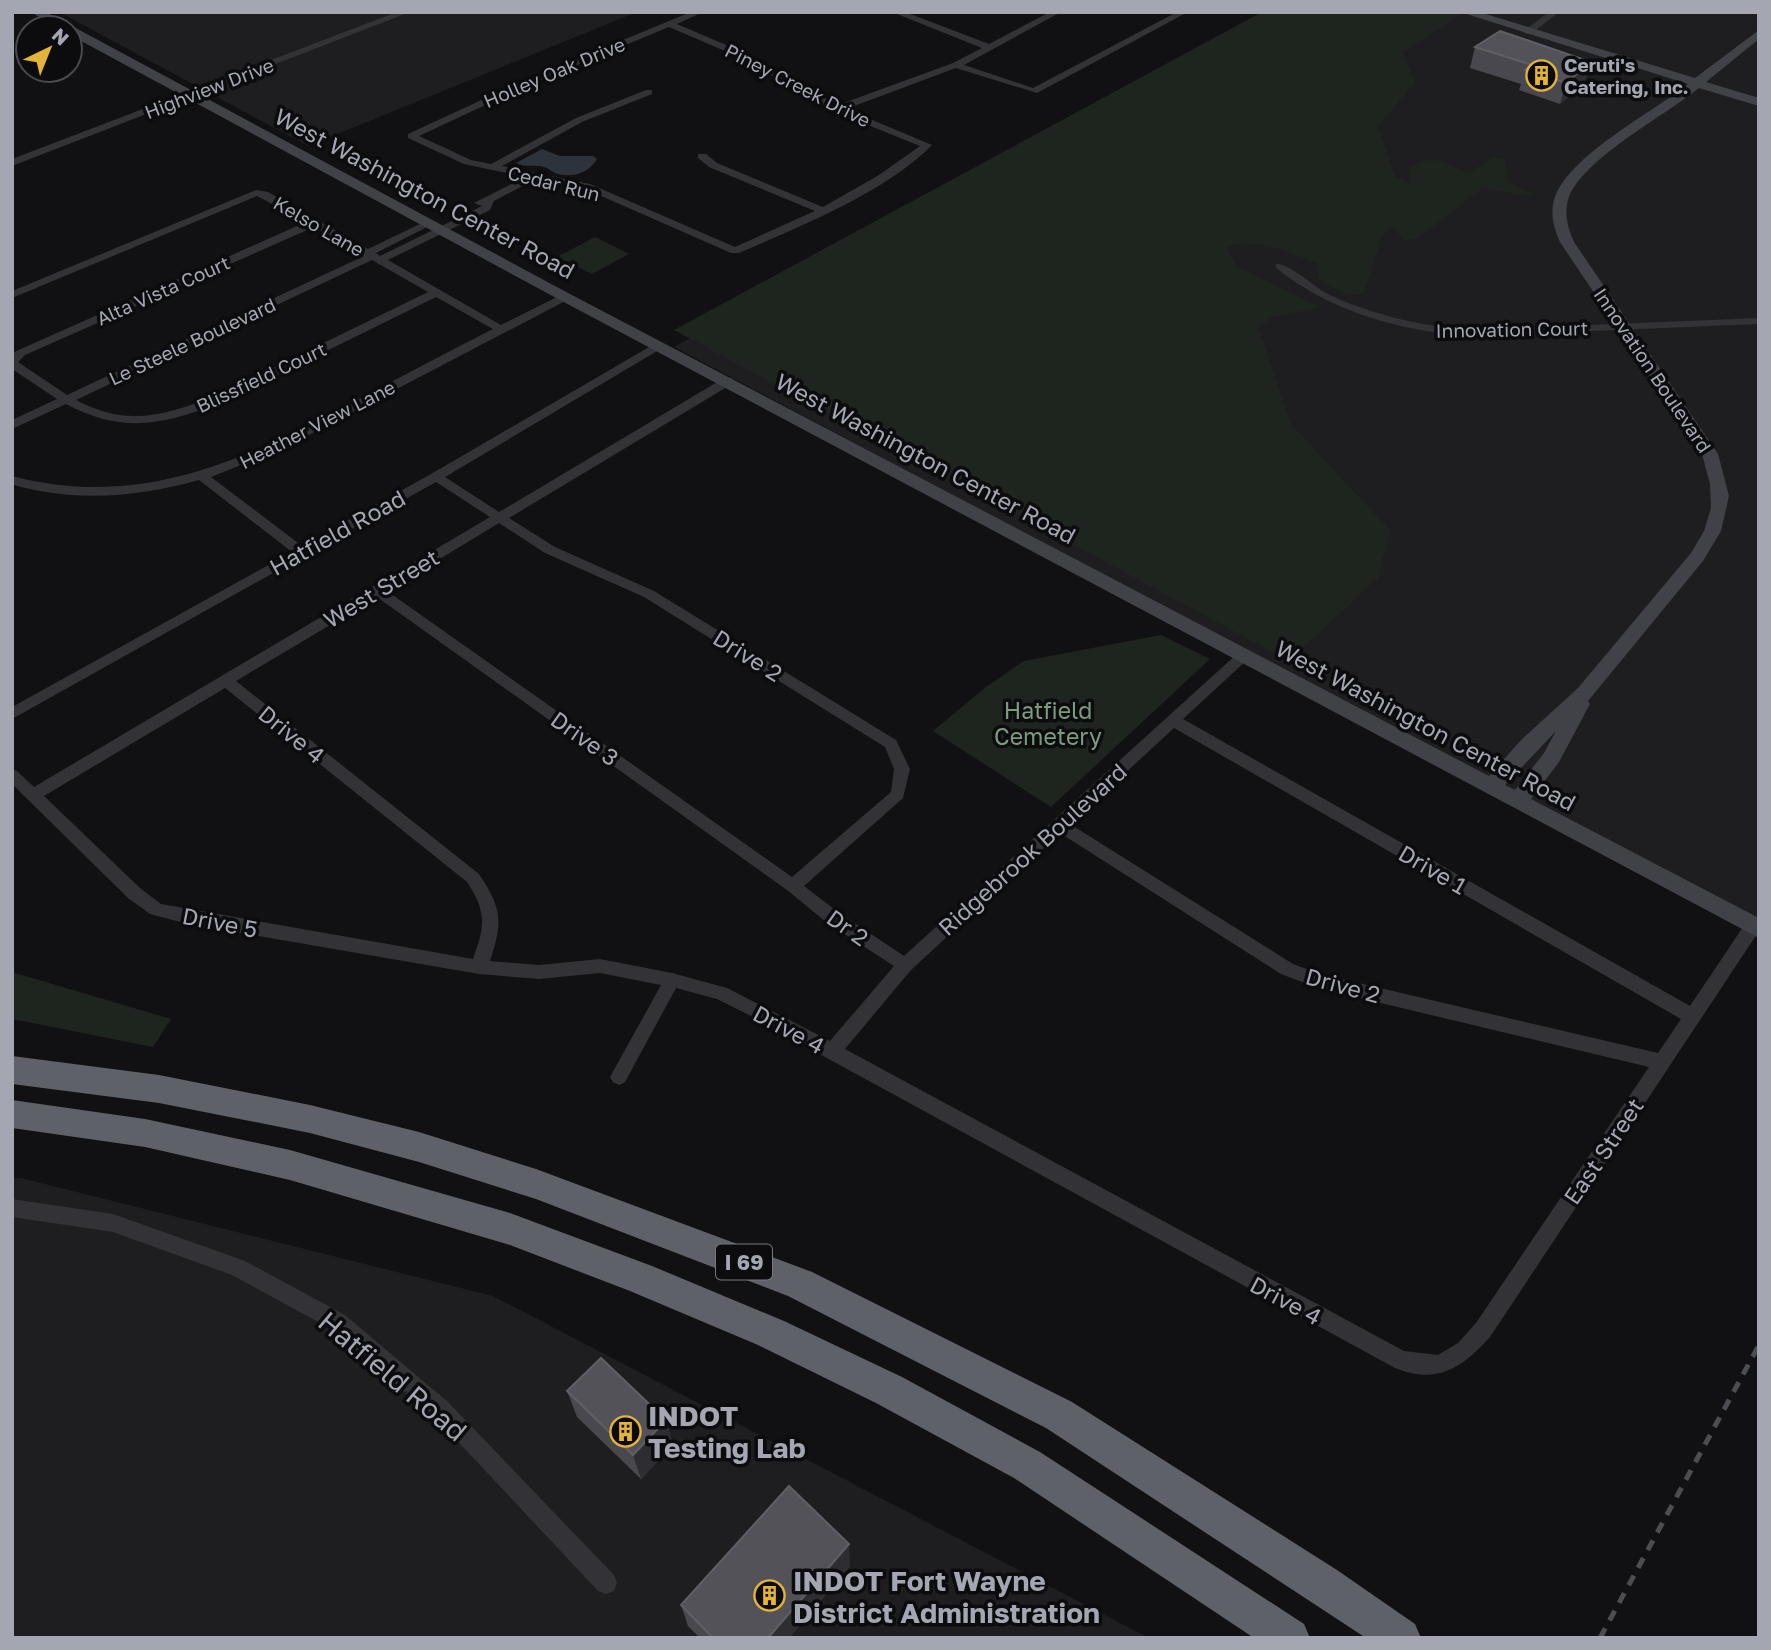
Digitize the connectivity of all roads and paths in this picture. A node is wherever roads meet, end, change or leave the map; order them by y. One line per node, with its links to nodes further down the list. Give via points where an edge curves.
1 (406, 12): 18 (street, Highview Drive)
2 (699, 12): 9 (street, Holley Oak Drive)
3 (896, 12): 13 (street)
4 (1057, 12): 13 (street)
5 (1184, 12): 14 (street, via 1034,91)
6 (1466, 12): 10 (main road)
7 (1555, 12): 10 (street)
8 (1755, 19): 15 (main road, Innovation Boulevard)
9 (669, 24): 20 (street, Piney Creek Drive, via 742,55); 22 (street, Holley Oak Drive)
10 (1528, 32): 15 (main road)
11 (1759, 33): 16 (main road, Innovation Boulevard)
12 (84, 38): 18 (main road, West Washington Center Road)
13 (989, 47): 14 (street)
14 (956, 65): 20 (street)
15 (1682, 78): 16 (main road); 21 (main road, Innovation Boulevard, via 1656,100)
16 (1696, 83): 19 (main road); 21 (main road, Innovation Boulevard)
17 (649, 93): 25 (street, via 579,120)
18 (189, 95): 24 (street, Highview Drive); 29 (main road, West Washington Center Road)
19 (1759, 102)
20 (836, 108): 27 (street, Piney Creek Drive, via 927,145 903,165)
21 (1636, 126): 36 (main road, Innovation Boulevard, via 1578,174 1566,188 1558,216 1567,242)
22 (411, 136): 25 (street, Cedar Run, via 468,162)
23 (702, 156): 27 (street, via 713,165)
24 (12, 163)
25 (492, 167): 26 (street, Cedar Run)
26 (533, 176): 27 (street, Cedar Run, via 586,186 735,251); 29 (street, Le Steele Boulevard, via 489,201 486,208)
27 (822, 210)
28 (314, 223): 30 (street, Kelso Lane); 33 (street, Kelso Lane, via 264,194 247,195); 39 (street, Alta Vista Court)
29 (435, 226): 30 (street, Le Steele Boulevard); 34 (main road, West Washington Center Road)
30 (373, 256): 32 (street, Kelso Lane); 41 (street, Le Steele Boulevard)
31 (1280, 266): 36 (street, Innovation Court, via 1314,290 1373,315 1427,330 1467,333)
32 (437, 292): 37 (street, Kelso Lane); 41 (street, Blissfield Court, via 194,410 139,421 111,420)
33 (12, 295)
34 (565, 296): 37 (street, Heather View Lane); 38 (main road, West Washington Center Road)
35 (1759, 321): 36 (street, Innovation Court)
36 (1625, 326): 51 (main road, Innovation Boulevard, via 1710,454 1721,490 1721,511 1713,534 1697,557)
37 (501, 329): 43 (street, Heather View Lane, via 264,454)
38 (660, 345): 40 (main road, West Washington Center Road); 44 (street, Hatfield Road)
39 (12, 358): 41 (street, Blissfield Court, via 12,363)
40 (728, 381): 46 (street, West Street); 49 (main road, West Washington Center Road)
41 (65, 401): 42 (street, Le Steele Boulevard)
42 (12, 425)
43 (203, 477): 45 (street, Heather View Lane, via 127,492 63,492); 47 (street)
44 (436, 477): 46 (street, Drive 2); 47 (street, Hatfield Road)
45 (12, 480)
46 (499, 517): 48 (street, West Street); 59 (street, Drive 2, via 550,550 649,594 891,744 902,769 898,794)
47 (301, 552): 52 (street, Hatfield Road)
48 (378, 591): 50 (street, West Street); 59 (street, Drive 3)
49 (1243, 656): 53 (street, Ridgebrook Boulevard); 55 (main road, West Washington Center Road)
50 (226, 681): 56 (street, West Street); 62 (street, Drive 4, via 473,878 489,900 494,927)
51 (1585, 693): 55 (main road, Innovation Boulevard); 57 (main road, Innovation Boulevard, via 1552,757)
52 (12, 714)
53 (1174, 721): 58 (street, Ridgebrook Boulevard); 64 (street, Drive 1)
54 (12, 775): 56 (street, Drive 5)
55 (1491, 787): 57 (main road, West Washington Center Road)
56 (34, 795): 62 (street, Drive 5, via 134,894 156,909)
57 (1518, 801): 60 (main road, West Washington Center Road)
58 (1059, 825): 61 (street, Ridgebrook Boulevard); 66 (street, Drive 2, via 1287,969 1318,981)
59 (793, 886): 61 (street, Dr 2)
60 (1756, 928): 64 (street, East Street)
61 (905, 965): 65 (street, Ridgebrook Boulevard)
62 (479, 967): 63 (street, Drive 4, via 539,972 600,965)
63 (672, 980): 65 (street, Drive 4, via 720,993); 68 (street)
64 (1693, 1017): 66 (street, East Street)
65 (831, 1052): 71 (street, Drive 4, via 1402,1361)
66 (1662, 1062): 71 (street, East Street, via 1483,1330 1465,1350)
67 (12, 1070): 74 (highway, I 69, via 159,1089 310,1119 419,1147 549,1188 800,1284 1059,1415)
68 (619, 1077)
69 (12, 1114): 73 (highway, I 69, via 145,1133 303,1169 510,1229 640,1278 771,1333 889,1390 1027,1465)
70 (12, 1208): 72 (street, Hatfield Road, via 113,1223 238,1268 338,1322 441,1409)
71 (1440, 1365)
72 (606, 1583)
73 (1290, 1638)
74 (1401, 1638)

